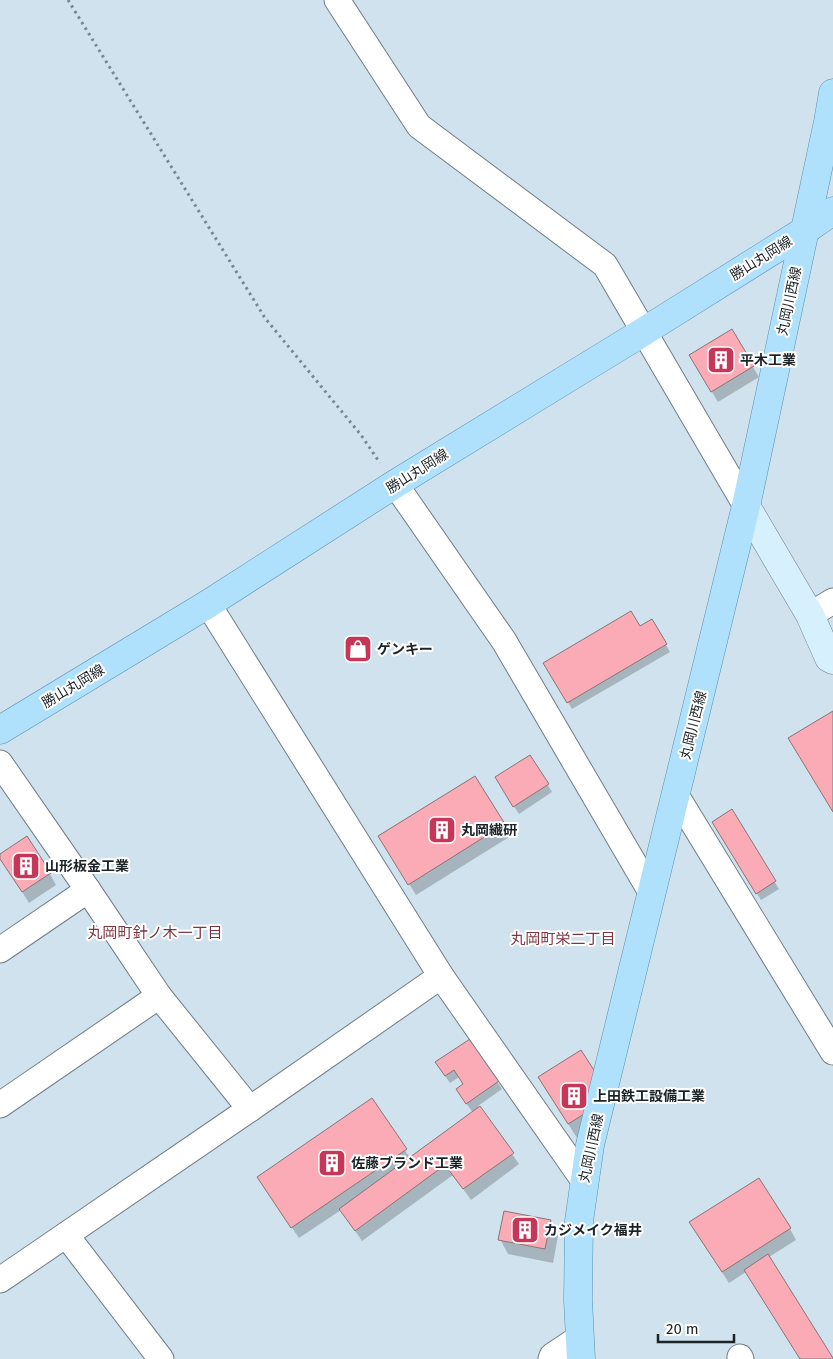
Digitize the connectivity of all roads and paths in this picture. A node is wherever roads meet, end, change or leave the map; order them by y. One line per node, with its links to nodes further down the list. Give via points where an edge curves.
1 (68, 0): 7 (path, via 265,318 361,435)
2 (337, 0): 6 (street, via 419,126 605,265)
3 (833, 93): 5 (main road, 丸岡川西線)
4 (833, 211): 5 (main road, 勝山丸岡線)
5 (804, 232): 6 (main road, 勝山丸岡線); 8 (main road, 丸岡川西線)
6 (643, 332): 7 (main road, 勝山丸岡線); 8 (street)
7 (395, 484): 10 (main road, 勝山丸岡線); 17 (street, via 504,640)
8 (746, 506): 11 (street); 15 (main road, 丸岡川西線)
9 (833, 601): 11 (street)
10 (208, 604): 13 (main road, 勝山丸岡線); 19 (street)
11 (810, 615): 12 (street, via 829,658)
12 (833, 660)
13 (0, 730)
14 (0, 763): 16 (street)
15 (676, 795): 17 (main road, 丸岡川西線); 21 (street)
16 (88, 890): 18 (street); 20 (street)
17 (652, 894): 24 (main road, 丸岡川西線)
18 (0, 950)
19 (441, 976): 23 (street); 24 (street)
20 (159, 996): 22 (street); 23 (street)
21 (833, 1052)
22 (0, 1104)
23 (250, 1110): 25 (street)
24 (584, 1181): 27 (main road, 丸岡川西線, via 579,1221)
25 (66, 1235): 26 (street); 28 (street)
26 (0, 1280)
27 (580, 1348): 29 (street)
28 (161, 1359)
29 (551, 1359)

